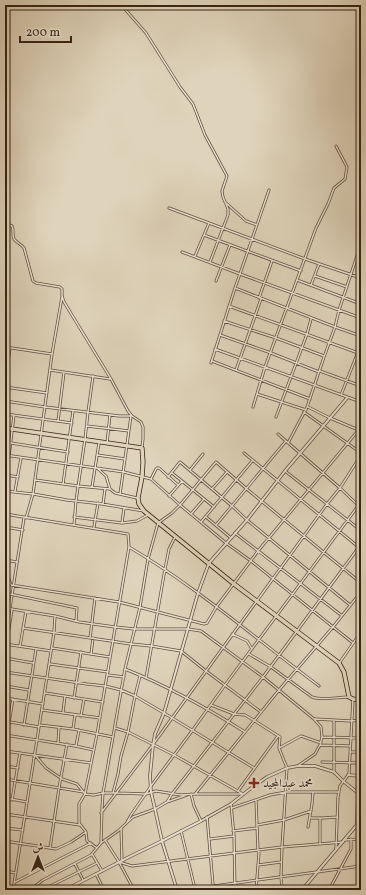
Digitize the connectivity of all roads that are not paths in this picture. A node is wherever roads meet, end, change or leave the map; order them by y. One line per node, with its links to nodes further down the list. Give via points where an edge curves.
1 (123, 5): 4 (street, via 146,33 180,88 193,104 205,136 227,176 222,191)
2 (336, 146): 18 (street, via 347,167 345,179 334,188)
3 (269, 190): 8 (street)
4 (225, 202): 8 (street, via 246,221); 9 (street, via 228,213)
5 (169, 208): 7 (street)
6 (5, 223): 36 (street, via 12,226 13,238 24,248 33,281 60,287)
7 (209, 223): 9 (street); 10 (street)
8 (257, 225): 11 (street)
9 (223, 228): 11 (street); 12 (street)
10 (204, 235): 12 (street); 17 (street)
11 (252, 239): 16 (street); 18 (street)
12 (218, 240): 14 (street); 20 (street)
13 (361, 244): 25 (street)
14 (230, 245): 16 (street); 22 (street)
15 (182, 252): 17 (street)
16 (248, 252): 19 (street); 24 (street)
17 (194, 256): 20 (street)
18 (305, 259): 21 (street); 23 (street)
19 (272, 261): 23 (street); 30 (street)
20 (210, 263): 22 (street)
21 (319, 264): 25 (street); 26 (street)
22 (221, 267): 24 (street); 29 (street)
23 (301, 271): 28 (street)
24 (240, 274): 30 (street); 33 (street)
25 (351, 275): 27 (street); 32 (street)
26 (315, 276): 31 (street); 32 (street)
27 (361, 278)
28 (297, 280): 31 (street); 35 (street)
29 (216, 281)
30 (264, 283): 35 (street); 37 (street)
31 (311, 285): 38 (street)
32 (347, 287): 38 (street)
33 (235, 288): 37 (street); 41 (street)
34 (361, 292): 39 (street)
35 (293, 293): 42 (street); 43 (street)
36 (62, 296): 63 (street); 75 (street)
37 (260, 298): 42 (street); 44 (street)
38 (343, 298): 39 (street); 43 (street)
39 (357, 302): 40 (street)
40 (361, 304)
41 (229, 306): 44 (street); 47 (street)
42 (287, 308): 45 (street); 48 (street)
43 (339, 310): 46 (street); 49 (street)
44 (255, 315): 48 (street); 50 (street)
45 (311, 318): 49 (street); 51 (street)
46 (361, 318)
47 (224, 321): 50 (street); 52 (street)
48 (280, 324): 51 (street); 54 (street)
49 (335, 327): 53 (street); 55 (street)
50 (250, 329): 54 (street); 56 (street)
51 (306, 334): 55 (street); 59 (street)
52 (220, 335): 56 (street); 60 (street)
53 (361, 336)
54 (276, 338): 59 (street); 62 (street)
55 (330, 342): 61 (street); 65 (street)
56 (245, 344): 62 (street); 66 (street)
57 (5, 347): 58 (street)
58 (10, 348): 63 (street); 78 (street)
59 (301, 348): 65 (street); 67 (street)
60 (215, 349): 66 (street); 70 (street, via 211,362)
61 (358, 352): 64 (street); 76 (street)
62 (270, 353): 67 (street); 68 (street)
63 (52, 354): 69 (street)
64 (361, 354)
65 (324, 356): 71 (street)
66 (240, 358): 68 (street); 70 (street)
67 (296, 362): 71 (street); 74 (street)
68 (265, 368): 74 (street); 77 (street)
69 (50, 370): 72 (street); 83 (street)
70 (236, 371): 77 (street)
71 (320, 371): 76 (street); 79 (street)
72 (64, 372): 73 (street); 94 (street)
73 (93, 376): 75 (street); 97 (street)
74 (290, 377): 79 (street); 82 (street)
75 (110, 379): 101 (street)
76 (347, 380): 80 (street); 85 (street)
77 (261, 381): 82 (street); 84 (street)
78 (5, 383)
79 (315, 386): 85 (street); 87 (street)
80 (361, 386)
81 (5, 387): 83 (street)
82 (286, 390): 87 (street); 89 (street)
83 (47, 393): 91 (street)
84 (257, 394): 89 (street); 92 (street)
85 (341, 396): 86 (street)
86 (348, 398): 90 (street); 103 (street)
87 (310, 399): 93 (street)
88 (5, 401): 91 (street)
89 (281, 402): 96 (street); 102 (street)
90 (361, 402)
91 (45, 407): 94 (street); 104 (street)
92 (253, 407)
93 (308, 407): 96 (street); 103 (street)
94 (59, 409): 95 (street); 105 (street)
95 (73, 411): 97 (street); 106 (street)
96 (305, 411): 108 (street); 121 (street)
97 (88, 412): 100 (street); 107 (street)
98 (5, 414): 99 (street)
99 (14, 415): 104 (street); 112 (street)
100 (110, 415): 101 (street); 111 (street)
101 (132, 416): 114 (street); 126 (street, via 141,422 143,427)
102 (276, 417)
103 (330, 418): 108 (street); 113 (street)
104 (44, 419): 105 (street); 115 (street)
105 (58, 421): 106 (street)
106 (72, 423): 117 (street)
107 (87, 426): 111 (street); 118 (street)
108 (324, 427): 123 (street); 129 (street)
109 (361, 427): 113 (street)
110 (5, 428): 112 (highway)
111 (109, 428): 114 (street); 122 (street)
112 (12, 429): 115 (highway); 119 (street)
113 (360, 430): 123 (street)
114 (129, 431): 124 (street)
115 (42, 433): 117 (highway); 125 (street)
116 (278, 434): 121 (street)
117 (70, 437): 118 (highway); 127 (street)
118 (85, 439): 120 (highway); 140 (street)
119 (11, 442): 125 (street); 134 (street)
120 (99, 442): 122 (highway); 133 (street)
121 (287, 442): 129 (street); 142 (street)
122 (107, 443): 124 (highway)
123 (347, 444): 131 (street); 148 (street)
124 (127, 446): 126 (highway); 136 (street)
125 (40, 447): 127 (street); 137 (street)
126 (142, 448): 152 (highway)
127 (68, 452): 139 (street)
128 (244, 453): 138 (street)
129 (300, 453): 144 (street); 148 (street)
130 (203, 454): 143 (street)
131 (361, 454): 164 (street)
132 (5, 455): 134 (street)
133 (97, 455): 136 (street); 141 (street)
134 (9, 456): 135 (street)
135 (21, 458): 137 (street); 151 (street)
136 (125, 459): 145 (street)
137 (38, 460): 139 (street); 154 (street)
138 (253, 460): 142 (street); 156 (street)
139 (66, 464): 140 (street); 159 (street)
140 (81, 466): 141 (street); 161 (street)
141 (96, 468): 145 (street); 162 (street); 166 (street, via 106,476)
142 (263, 469): 158 (street); 163 (street)
143 (190, 470): 146 (street, via 180,462); 155 (street)
144 (285, 471): 158 (street); 169 (street)
145 (123, 472): 152 (street); 173 (street)
146 (172, 472): 150 (street); 157 (street)
147 (227, 472): 155 (street, via 216,462); 156 (street); 167 (street)
148 (322, 473): 164 (street); 169 (street)
149 (5, 475): 151 (street)
150 (168, 476): 153 (street, via 157,468); 160 (street)
151 (18, 477): 171 (street)
152 (142, 477): 153 (street); 176 (highway)
153 (150, 479): 174 (street)
154 (35, 480): 159 (street); 172 (street)
155 (202, 480): 167 (street); 168 (street)
156 (237, 480): 163 (street); 175 (street)
157 (182, 481): 160 (street); 168 (street)
158 (277, 481): 178 (street); 180 (street)
159 (63, 484): 161 (street)
160 (178, 485): 174 (street)
161 (78, 486): 162 (street); 179 (street)
162 (92, 487): 165 (street)
163 (246, 488): 180 (street); 187 (street)
164 (340, 488): 184 (street); 186 (street)
165 (106, 489): 166 (street); 183 (street)
166 (110, 489): 173 (street)
167 (212, 489): 175 (street)
168 (193, 490): 177 (street); 185 (street)
169 (309, 490): 178 (street); 184 (street)
170 (5, 491): 171 (street)
171 (15, 492): 172 (street)
172 (33, 494): 179 (street); 198 (street)
173 (120, 494): 176 (street)
174 (169, 496): 185 (street)
175 (222, 497): 187 (street); 188 (street)
176 (138, 498): 191 (highway)
177 (204, 499): 188 (street); 194 (street)
178 (301, 500): 195 (street); 200 (street)
179 (76, 501): 182 (street); 197 (street)
180 (262, 501): 200 (street); 201 (street)
181 (361, 502): 186 (street)
182 (98, 503): 183 (street); 199 (street)
183 (103, 504): 189 (street)
184 (327, 504): 195 (street); 202 (street)
185 (180, 505): 194 (street); 205 (street)
186 (359, 505): 190 (street); 202 (street)
187 (232, 506): 201 (street); 207 (street)
188 (214, 507): 196 (street)
189 (124, 508): 191 (street); 204 (street)
190 (361, 508)
191 (144, 511): 193 (highway)
192 (5, 514): 198 (street)
193 (148, 515): 204 (street, via 137,521); 205 (highway)
194 (191, 515): 203 (street)
195 (319, 515): 212 (street); 214 (street)
196 (206, 516): 203 (street); 207 (street)
197 (74, 517): 199 (street); 206 (street)
198 (25, 518): 206 (street); 211 (street)
199 (95, 519): 204 (street); 209 (street)
200 (284, 519): 214 (street); 217 (street)
201 (247, 520): 213 (street); 217 (street)
202 (348, 520): 210 (street); 212 (street)
203 (201, 522): 218 (street)
204 (122, 523)
205 (158, 523): 215 (highway); 224 (street)
206 (74, 525): 209 (street)
207 (216, 525): 216 (street)
208 (5, 527): 211 (street)
209 (94, 528): 219 (street, via 128,534)
210 (359, 529)
211 (22, 530): 227 (street)
212 (340, 531): 220 (street); 222 (street)
213 (235, 533): 216 (street); 221 (street)
214 (304, 535): 222 (street); 223 (street)
215 (175, 536): 228 (highway); 231 (street)
216 (230, 538): 218 (street)
217 (269, 538): 221 (street); 223 (street)
218 (226, 543): 226 (street); 228 (street)
219 (129, 548): 224 (street); 248 (street)
220 (360, 548): 230 (street)
221 (258, 551): 226 (street); 229 (street)
222 (324, 552): 230 (street); 232 (street)
223 (290, 555): 229 (street); 232 (street)
224 (148, 559): 231 (street); 251 (street)
225 (5, 560): 227 (street)
226 (251, 560): 234 (street); 236 (street)
227 (17, 562): 238 (street)
228 (209, 564): 236 (highway); 242 (street)
229 (280, 568): 234 (street); 237 (street)
230 (344, 568): 235 (street); 239 (street)
231 (164, 569): 242 (street); 256 (street)
232 (309, 572): 237 (street); 239 (street)
233 (5, 578): 238 (street)
234 (273, 578): 244 (street); 247 (street)
235 (361, 583)
236 (234, 584): 247 (highway); 250 (street)
237 (301, 584): 244 (street); 246 (street)
238 (14, 585): 243 (street); 245 (street)
239 (329, 588): 246 (street); 249 (street)
240 (361, 592): 249 (street)
241 (5, 593): 243 (street)
242 (198, 593): 250 (street); 261 (street)
243 (12, 594): 253 (street); 260 (street, via 77,608)
244 (292, 595): 254 (street); 258 (street)
245 (95, 598): 248 (street); 262 (street)
246 (321, 599): 254 (street); 259 (street)
247 (257, 601): 258 (highway); 263 (street)
248 (119, 602): 251 (street); 266 (street)
249 (350, 605): 259 (street)
250 (217, 606): 261 (street, via 204,624); 263 (street)
251 (140, 607): 256 (street); 269 (street)
252 (5, 608): 253 (street)
253 (11, 609): 255 (street); 265 (street)
254 (313, 610): 267 (street); 272 (street)
255 (26, 611): 257 (street); 268 (street)
256 (158, 612): 261 (street); 270 (street)
257 (55, 616): 260 (street); 274 (street)
258 (276, 616): 272 (highway); 277 (street)
259 (342, 616): 267 (street)
260 (76, 621): 262 (street)
261 (190, 621): 271 (street)
262 (91, 624): 266 (street); 276 (street)
263 (240, 624): 275 (street); 277 (street)
264 (5, 625): 265 (street)
265 (9, 626): 280 (street)
266 (115, 627): 269 (street); 278 (street)
267 (333, 627): 279 (street); 284 (street)
268 (23, 628): 274 (street); 282 (street)
269 (134, 629): 270 (street); 281 (street)
270 (155, 629): 271 (street); 283 (street)
271 (188, 629): 285 (street, via 201,631); 290 (street)
272 (297, 632): 284 (highway); 294 (street)
273 (361, 632): 279 (street)
274 (54, 633): 276 (street); 286 (street)
275 (232, 634): 285 (street); 288 (street, via 247,642)
276 (92, 638): 278 (street); 292 (street)
277 (259, 639): 288 (street); 294 (street)
278 (113, 641): 281 (street); 296 (street)
279 (354, 643): 300 (street)
280 (6, 644): 282 (street); 295 (street)
281 (131, 644): 283 (street); 303 (street)
282 (20, 646): 287 (street)
283 (151, 646): 290 (street); 314 (street)
284 (316, 646): 300 (highway); 304 (street)
285 (223, 647): 298 (street); 305 (street)
286 (52, 648): 289 (street); 291 (street)
287 (36, 649): 289 (street); 297 (street)
288 (252, 649): 293 (street)
289 (52, 651): 299 (street)
290 (181, 651): 305 (street); 321 (street)
291 (81, 652): 292 (street); 302 (street)
292 (91, 654): 296 (street)
293 (249, 654): 298 (street); 301 (street)
294 (279, 655): 301 (street); 304 (street)
295 (5, 657): 297 (street)
296 (110, 657): 307 (street)
297 (34, 662): 308 (street)
298 (243, 662): 312 (street); 317 (street)
299 (50, 664): 302 (street); 313 (street)
300 (339, 664): 331 (highway, via 344,672)
301 (271, 667): 312 (street); 315 (street)
302 (78, 668): 307 (street); 316 (street)
303 (126, 669): 310 (street); 311 (street)
304 (296, 669): 315 (street); 320 (street)
305 (206, 671): 317 (street); 330 (street)
306 (5, 672): 308 (street)
307 (108, 672): 309 (street)
308 (32, 675): 313 (street); 322 (street)
309 (107, 675): 311 (street); 319 (street)
310 (140, 675): 314 (street); 327 (street)
311 (124, 677): 323 (street)
312 (263, 677): 324 (street); 334 (street)
313 (47, 678): 316 (street); 325 (street)
314 (146, 678): 321 (street)
315 (288, 679): 324 (street); 331 (street, via 312,697)
316 (76, 682): 319 (street); 329 (street)
317 (225, 685): 334 (street); 339 (street)
318 (5, 686): 322 (street)
319 (106, 686): 323 (street); 337 (street)
320 (319, 686)
321 (170, 689): 330 (street); 344 (street)
322 (29, 690): 336 (street)
323 (121, 690): 327 (street); 361 (street)
324 (279, 690): 342 (street); 350 (street)
325 (45, 693): 326 (street); 338 (street)
326 (65, 696): 329 (street); 343 (street)
327 (134, 696): 344 (street); 365 (street)
328 (5, 698): 332 (street)
329 (74, 698): 333 (street)
330 (187, 698): 341 (street); 349 (street)
331 (351, 698): 335 (highway); 355 (street)
332 (13, 699): 336 (street); 356 (street)
333 (84, 699): 337 (street); 347 (street)
334 (245, 700): 342 (street); 345 (street)
335 (361, 700)
336 (28, 702): 338 (street); 358 (street)
337 (103, 702): 348 (street)
338 (43, 704): 340 (street)
339 (211, 705): 341 (street); 345 (street)
340 (42, 710): 343 (street); 359 (street)
341 (207, 710): 353 (street); 364 (street)
342 (262, 712): 354 (street)
343 (63, 713): 346 (street)
344 (164, 713): 349 (street); 380 (street)
345 (234, 714): 353 (street); 354 (street, via 245,715)
346 (76, 715): 347 (street); 362 (street)
347 (81, 716): 348 (street)
348 (100, 718): 367 (street)
349 (172, 718): 364 (street); 380 (street)
350 (314, 719): 351 (street); 371 (street, via 321,727)
351 (334, 720): 355 (street); 372 (street)
352 (361, 720): 355 (street)
353 (228, 721): 366 (street); 376 (street)
354 (255, 721): 366 (street); 369 (street)
355 (351, 721): 373 (street)
356 (9, 722): 358 (street); 368 (street)
357 (361, 724): 374 (street)
358 (24, 725): 359 (street)
359 (39, 726): 360 (street); 375 (street)
360 (59, 727): 362 (street); 377 (street)
361 (115, 728): 365 (street); 370 (street)
362 (73, 729): 363 (street)
363 (78, 730): 367 (street); 383 (street)
364 (192, 731): 376 (street); 393 (street)
365 (128, 732): 380 (street); 424 (street, via 120,756)
366 (245, 732): 391 (street)
367 (97, 734): 370 (street); 386 (street)
368 (6, 736): 375 (street)
369 (278, 736): 385 (street); 404 (street)
370 (113, 737): 423 (street)
371 (322, 737): 372 (street); 379 (street)
372 (334, 737): 373 (street); 381 (street)
373 (351, 738): 374 (street); 384 (street)
374 (360, 738): 382 (street)
375 (37, 740): 377 (street); 392 (street)
376 (212, 742): 391 (street); 401 (street)
377 (58, 743): 378 (street)
378 (67, 744): 383 (street); 394 (street)
379 (321, 744): 381 (street); 385 (street, via 301,736); 402 (street, via 315,754)
380 (153, 745): 393 (street); 415 (street); 425 (street)
381 (334, 745): 384 (street); 396 (street)
382 (361, 745): 389 (street)
383 (76, 746): 386 (street)
384 (350, 746): 388 (street)
385 (279, 748): 405 (street)
386 (94, 750): 399 (street)
387 (5, 751): 390 (street)
388 (350, 752): 389 (street); 397 (street)
389 (361, 752): 398 (street)
390 (20, 753): 392 (street); 403 (street)
391 (228, 753): 404 (street); 407 (street)
392 (35, 755): 394 (street); 410 (street, via 46,768); 414 (street)
393 (174, 755): 401 (street); 415 (street)
394 (64, 760): 399 (street); 410 (street)
395 (322, 762): 396 (street)
396 (333, 762): 397 (street); 406 (street)
397 (350, 763): 398 (street); 408 (street)
398 (360, 763): 409 (street)
399 (91, 764): 422 (street)
400 (5, 766): 403 (street)
401 (193, 766): 407 (street); 428 (street)
402 (298, 766): 405 (street); 406 (street, via 315,766)
403 (18, 768): 412 (street)
404 (254, 768): 418 (street)
405 (287, 768): 419 (street); 431 (street, via 267,777)
406 (334, 772): 413 (street)
407 (209, 775): 418 (street); 430 (street)
408 (348, 775): 409 (street); 413 (street)
409 (360, 776)
410 (60, 778): 416 (street); 422 (street, via 78,784)
411 (5, 779): 412 (street)
412 (15, 781): 414 (street); 433 (street)
413 (343, 781): 421 (street); 426 (street)
414 (30, 783): 416 (street); 435 (street)
415 (151, 786): 417 (street); 427 (street)
416 (59, 788): 422 (street); 450 (street)
417 (151, 792): 427 (street); 428 (street); 439 (street)
418 (238, 792): 431 (street)
419 (286, 792): 420 (street); 434 (street); 448 (street)
420 (313, 792): 421 (street); 440 (street)
421 (339, 792): 445 (street)
422 (85, 793): 423 (street); 454 (street, via 79,804)
423 (104, 793): 424 (street); 441 (street)
424 (113, 793): 425 (street)
425 (117, 793): 427 (street); 441 (street)
426 (360, 793): 455 (street)
427 (146, 794): 452 (street)
428 (172, 794): 429 (street); 436 (street)
429 (191, 794): 430 (street); 436 (street); 451 (street)
430 (195, 794): 431 (street)
431 (243, 794): 437 (street)
432 (5, 798): 433 (street)
433 (12, 800): 435 (street)
434 (256, 800): 438 (street); 453 (street)
435 (27, 802): 443 (street)
436 (167, 802): 439 (street)
437 (231, 804): 438 (street); 444 (street)
438 (232, 808): 463 (street)
439 (155, 809): 452 (street, via 133,817); 471 (street)
440 (311, 811): 446 (street); 448 (street)
441 (101, 813): 475 (street)
442 (5, 814): 443 (street)
443 (25, 817): 450 (street); 461 (street)
444 (207, 817): 451 (street); 466 (street)
445 (337, 817): 447 (street); 473 (street)
446 (310, 818): 447 (street); 456 (street)
447 (320, 819): 477 (street)
448 (284, 820): 453 (street); 479 (street)
449 (361, 820): 455 (street)
450 (54, 821): 454 (street); 480 (street)
451 (201, 821): 462 (street)
452 (127, 822): 458 (street)
453 (257, 824): 459 (street)
454 (80, 825): 464 (street)
455 (357, 825): 460 (street); 472 (street)
456 (308, 827)
457 (5, 828): 461 (street)
458 (121, 828): 469 (street); 488 (street)
459 (257, 828): 463 (street); 482 (street)
460 (361, 828)
461 (23, 830): 474 (street)
462 (181, 831): 471 (street); 487 (street)
463 (233, 831): 465 (street)
464 (86, 832): 476 (street, via 87,841); 480 (street, via 72,842 56,849)
465 (234, 836): 466 (street); 484 (street)
466 (209, 839): 486 (street)
467 (351, 839): 468 (street); 472 (street); 496 (street, via 351,849)
468 (361, 839)
469 (104, 840): 475 (street); 490 (street)
470 (5, 841): 474 (street); 478 (street)
471 (162, 841): 488 (street); 489 (street)
472 (344, 841): 473 (street); 483 (street)
473 (336, 842): 477 (street); 483 (street)
474 (21, 843): 480 (street); 501 (street)
475 (101, 843): 481 (street)
476 (91, 844): 481 (street); 506 (street)
477 (320, 844): 479 (street)
478 (5, 846)
479 (282, 847): 482 (street); 491 (street)
480 (50, 848)
481 (97, 848): 485 (street)
482 (258, 850): 484 (street); 494 (street)
483 (336, 850): 499 (street)
484 (234, 853): 486 (street); 507 (street)
485 (92, 854): 492 (street); 493 (street)
486 (211, 856): 487 (street); 509 (street)
487 (188, 858): 489 (street); 521 (street)
488 (122, 861): 490 (street)
489 (168, 861): 490 (street, via 132,866); 519 (street)
490 (119, 862): 498 (street); 518 (street)
491 (281, 862): 494 (street); 503 (street)
492 (97, 863): 498 (street); 500 (street)
493 (75, 864): 500 (street); 511 (street)
494 (258, 865): 505 (street)
495 (361, 866): 496 (street)
496 (340, 868): 499 (street); 526 (street)
497 (5, 871): 501 (street)
498 (102, 871): 502 (street)
499 (319, 871): 503 (street); 525 (street)
500 (79, 872): 504 (street); 515 (street)
501 (16, 873): 506 (street)
502 (96, 874): 504 (street); 517 (street)
503 (281, 876): 505 (street); 524 (street)
504 (84, 880): 516 (street)
505 (256, 880): 507 (street); 523 (street)
506 (15, 882): 512 (street)
507 (235, 883): 509 (street); 522 (street)
508 (361, 883): 527 (street)
509 (214, 886): 521 (street)
510 (5, 887): 512 (street)
511 (33, 887): 513 (street); 514 (street)
512 (13, 889)
513 (30, 890)
514 (35, 890)
515 (42, 890)
516 (65, 890)
517 (104, 890)
518 (134, 890)
519 (177, 890)
520 (192, 890): 521 (street)
521 (195, 890)
522 (235, 890)
523 (256, 890)
524 (282, 890)
525 (302, 890)
526 (329, 890)
527 (351, 890)

